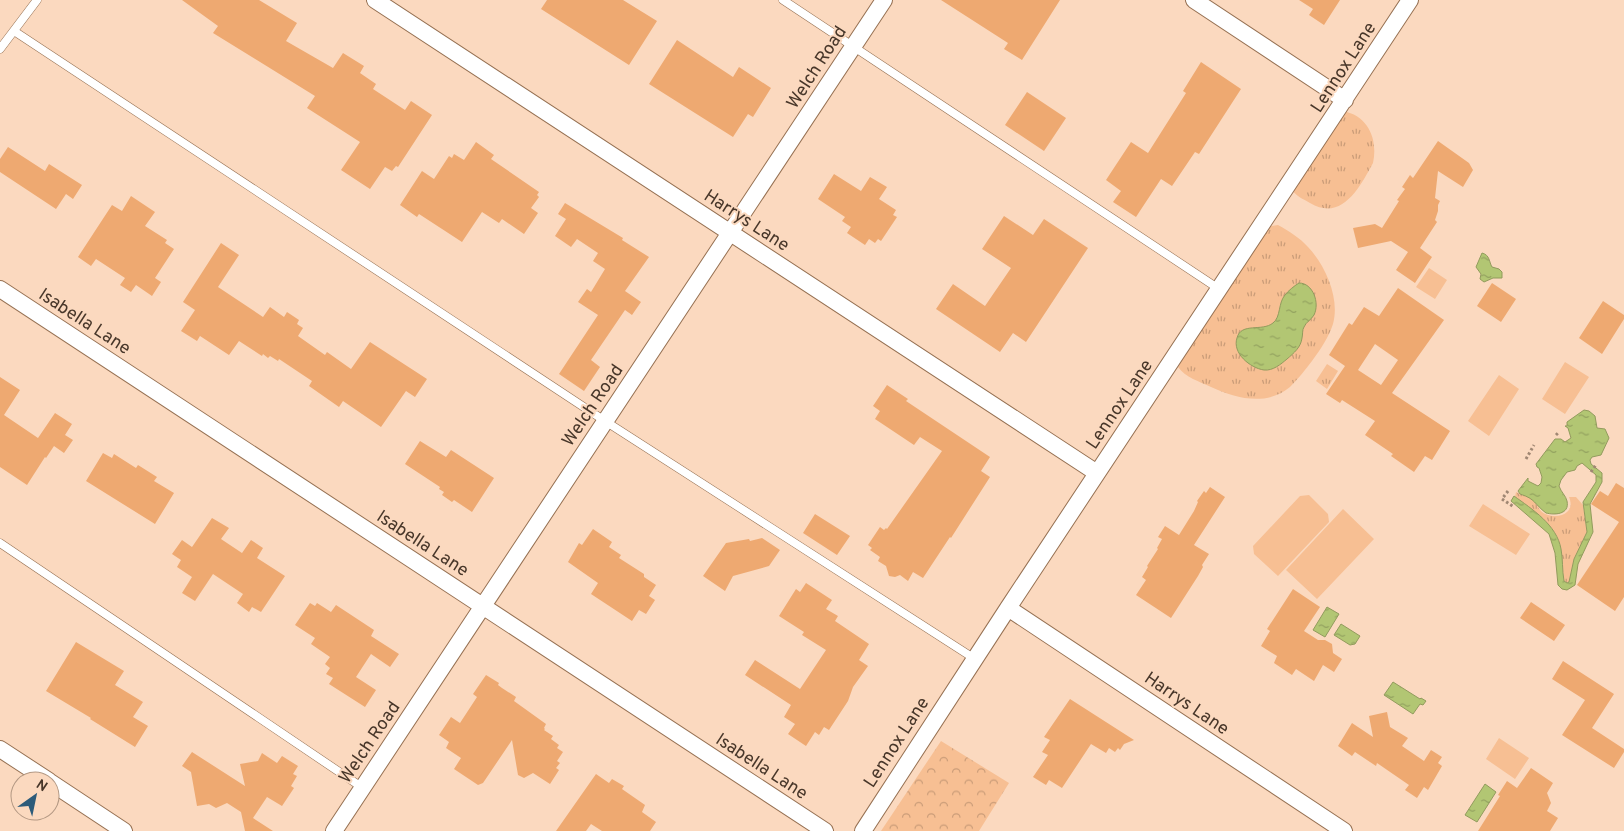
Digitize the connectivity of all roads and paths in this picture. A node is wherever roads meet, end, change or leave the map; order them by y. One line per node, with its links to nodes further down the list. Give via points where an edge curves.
1 (37, 0): 7 (lane)
2 (375, 0): 11 (street, Harrys Lane)
3 (783, 0): 8 (lane)
4 (884, 0): 8 (street, Welch Road)
5 (1194, 0): 10 (street)
6 (1410, 0): 10 (street, Lennox Lane)
7 (14, 31): 9 (lane); 14 (lane)
8 (854, 46): 11 (street, Welch Road); 13 (lane)
9 (0, 49)
10 (1345, 100): 13 (street, Lennox Lane)
11 (731, 233): 14 (street, Welch Road); 19 (street, Harrys Lane)
12 (0, 289): 23 (street, Isabella Lane)
13 (1219, 289): 19 (street, Lennox Lane)
14 (606, 421): 23 (street, Welch Road); 25 (lane)
15 (1534, 446): 16 (path)
16 (1526, 459)
17 (1596, 465): 18 (path)
18 (1591, 472)
19 (1097, 473): 24 (street, Lennox Lane)
20 (1508, 491): 21 (path, via 1502,499)
21 (1514, 507)
22 (0, 543): 29 (lane)
23 (483, 607): 29 (street, Welch Road); 32 (street, Isabella Lane)
24 (1008, 608): 25 (street, Lennox Lane); 34 (street, Harrys Lane)
25 (975, 659): 33 (street, Lennox Lane)
26 (0, 749): 27 (street)
27 (34, 771)
28 (60, 788): 30 (street)
29 (362, 788): 31 (street, Welch Road)
30 (124, 831)
31 (334, 831)
32 (824, 831)
33 (862, 831)
34 (1344, 831)

